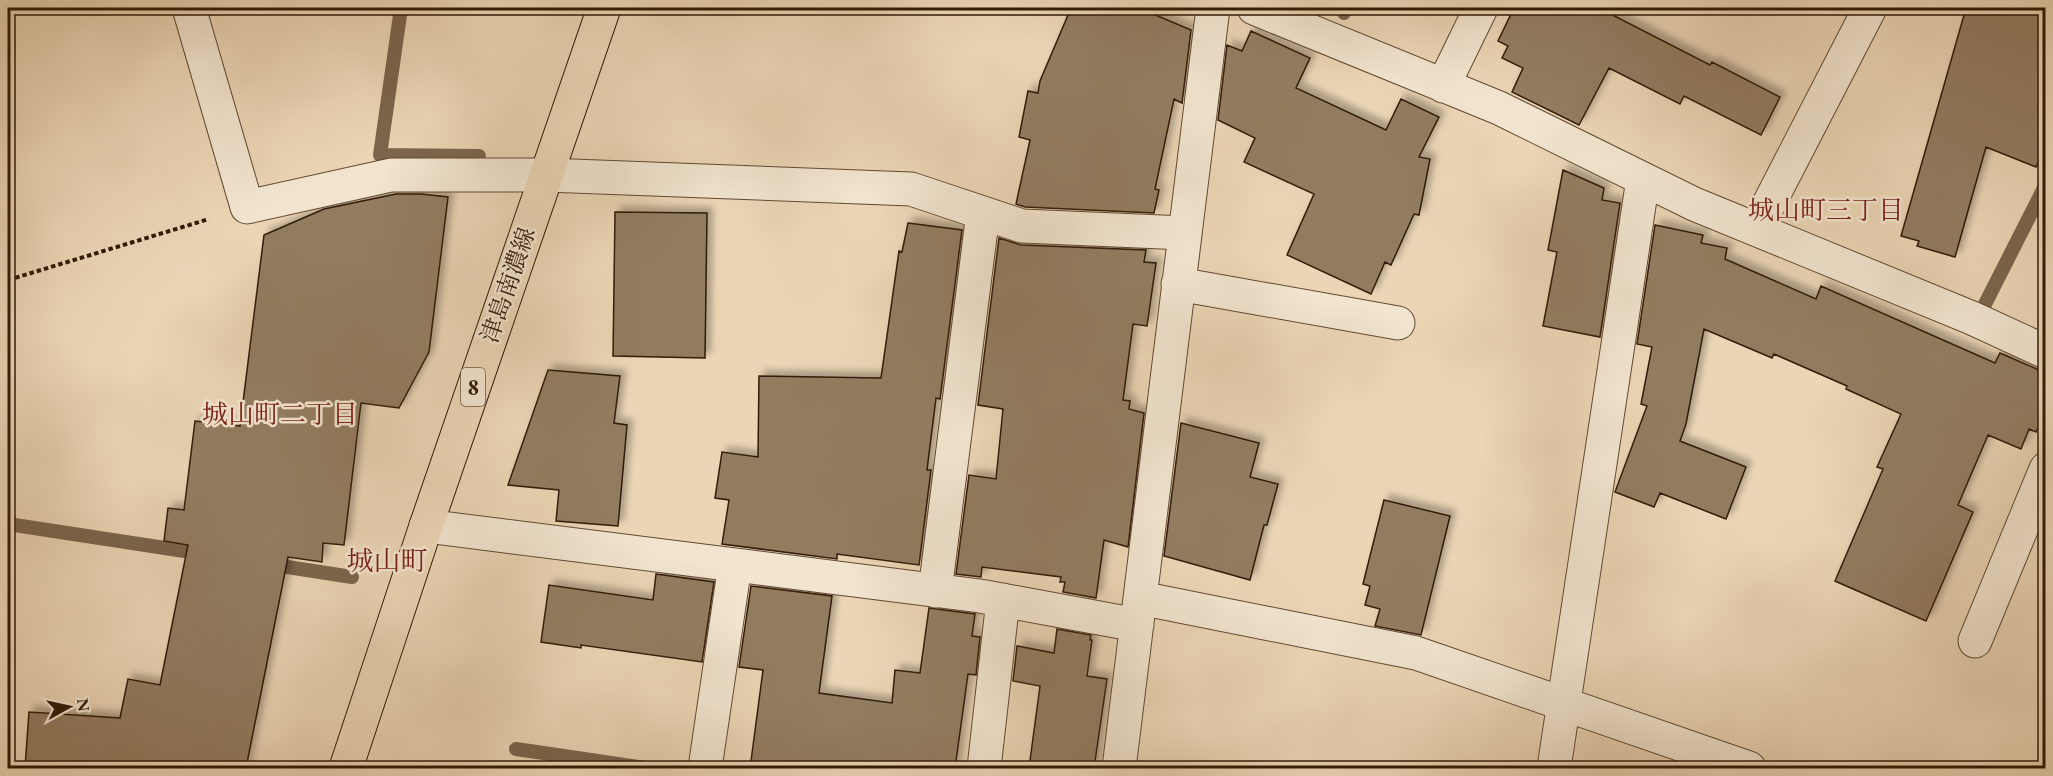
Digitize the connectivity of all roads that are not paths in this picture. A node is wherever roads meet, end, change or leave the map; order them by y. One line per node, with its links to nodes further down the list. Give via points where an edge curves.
1 (189, 8): 8 (street, via 247,207 391,175)
2 (604, 8): 8 (main road, 津島南濃線 / 8)
3 (1213, 8): 12 (street)
4 (1254, 8): 7 (street)
5 (1480, 8): 7 (street)
6 (1870, 8): 11 (street)
7 (1443, 86): 9 (street, via 1499,108)
8 (546, 175): 10 (street, via 911,189); 17 (main road, 津島南濃線 / 8)
9 (1643, 179): 11 (street); 23 (street)
10 (983, 213): 12 (street, via 1022,226); 19 (street)
11 (1756, 229): 15 (street)
12 (1185, 233): 13 (street)
13 (1178, 284): 14 (street); 21 (street)
14 (1398, 323)
15 (2046, 352)
16 (2046, 469): 22 (street)
17 (426, 526): 18 (street); 24 (main road, 津島南濃線 / 8)
18 (735, 565): 19 (street); 25 (street)
19 (936, 591): 20 (street)
20 (1003, 600): 21 (street); 26 (street)
21 (1138, 612): 23 (street, via 1416,653); 27 (street)
22 (1975, 641)
23 (1564, 704): 28 (street); 29 (street)
24 (346, 768)
25 (705, 768)
26 (984, 768)
27 (1119, 768)
28 (1554, 768)
29 (1749, 768)

